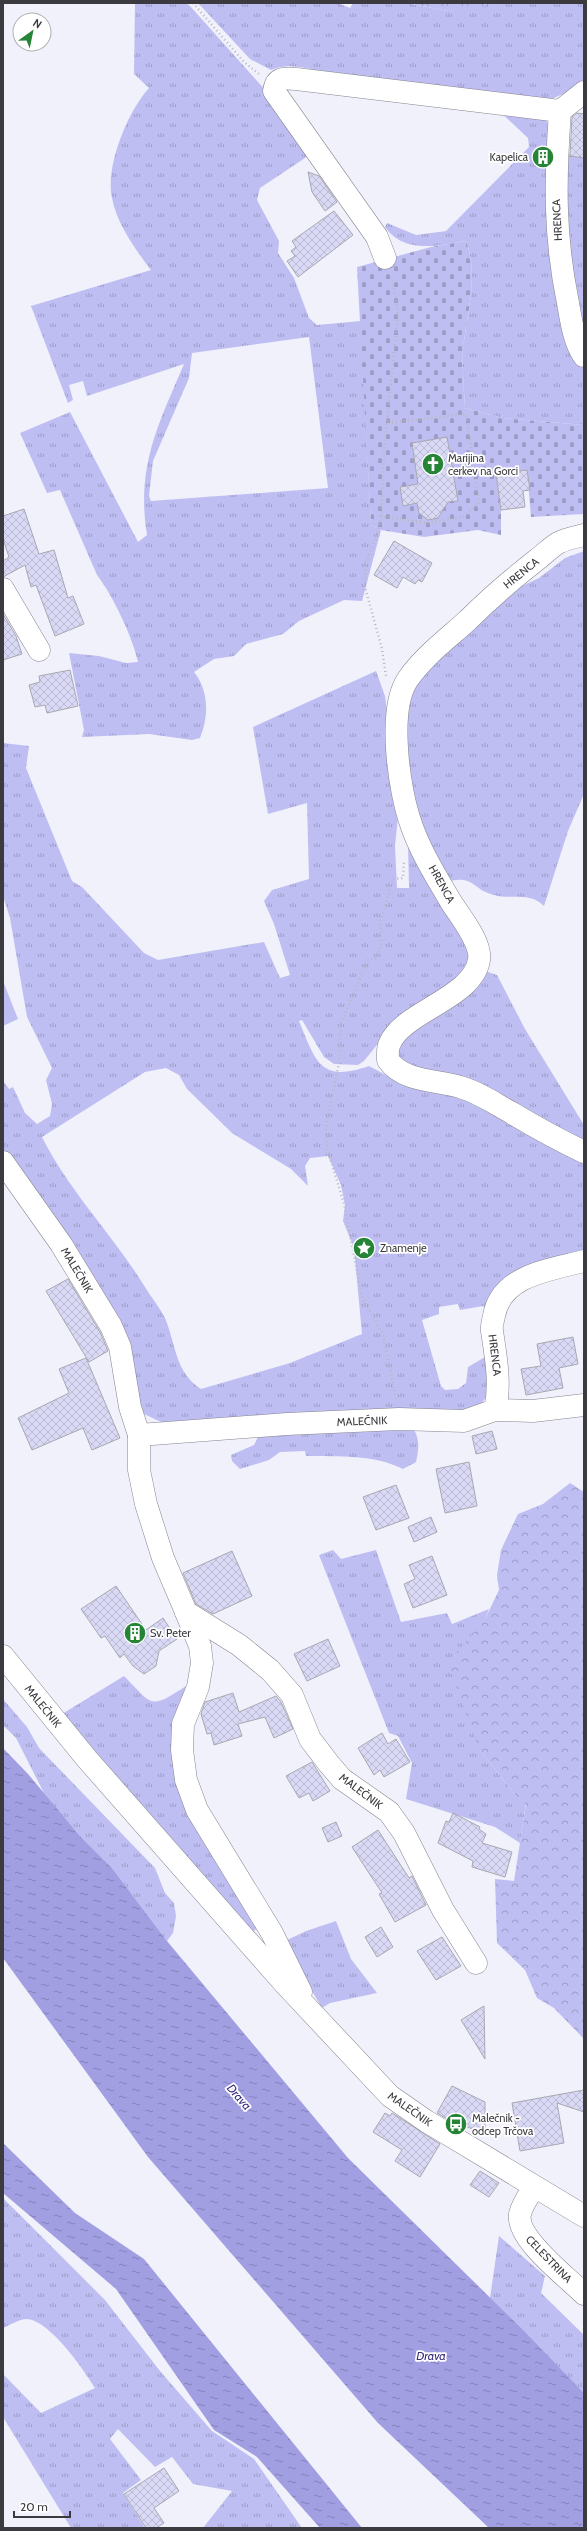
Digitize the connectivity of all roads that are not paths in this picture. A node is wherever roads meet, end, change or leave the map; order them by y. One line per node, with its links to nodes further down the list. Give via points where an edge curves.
1 (584, 92): 2 (street)
2 (560, 111): 3 (street, via 281,78 275,84 274,91 377,237); 4 (street, HRENCA, via 556,171 559,255 572,327)
3 (385, 258)
4 (584, 356)
5 (584, 535): 8 (street, HRENCA, via 558,543 504,586 424,659 407,680 396,717 402,789 411,825 438,881 466,925 478,950 479,960 473,974 463,986 407,1024 388,1048 388,1060 401,1072 480,1094 557,1140)
6 (3, 589): 7 (street)
7 (39, 650)
8 (584, 1152)
9 (3, 1162): 13 (street, MALEČNIK, via 61,1244 112,1326 120,1347 130,1408)
10 (584, 1261): 12 (street, HRENCA, via 520,1280 502,1296 495,1310 492,1329 499,1394)
11 (584, 1405): 12 (street, MALEČNIK, via 534,1412)
12 (495, 1410): 13 (street, MALEČNIK, via 464,1421 399,1420 287,1424)
13 (139, 1435): 14 (street, MALEČNIK, via 139,1470 146,1504 163,1558)
14 (186, 1612): 16 (street, MALEČNIK, via 239,1645 270,1670 292,1695 310,1739 329,1764 342,1779 389,1812 404,1833 443,1910); 17 (street, MALEČNIK, via 200,1646 202,1663 198,1687 183,1724 182,1750 186,1780 197,1810 272,1933)
15 (3, 1656): 17 (street, MALEČNIK, via 87,1759)
16 (476, 1964)
17 (307, 2006): 18 (street, MALEČNIK, via 390,2096)
18 (534, 2187): 19 (street); 20 (street, CELESTRINA, via 520,2215 521,2229 539,2251)
19 (584, 2216)
20 (584, 2294)

